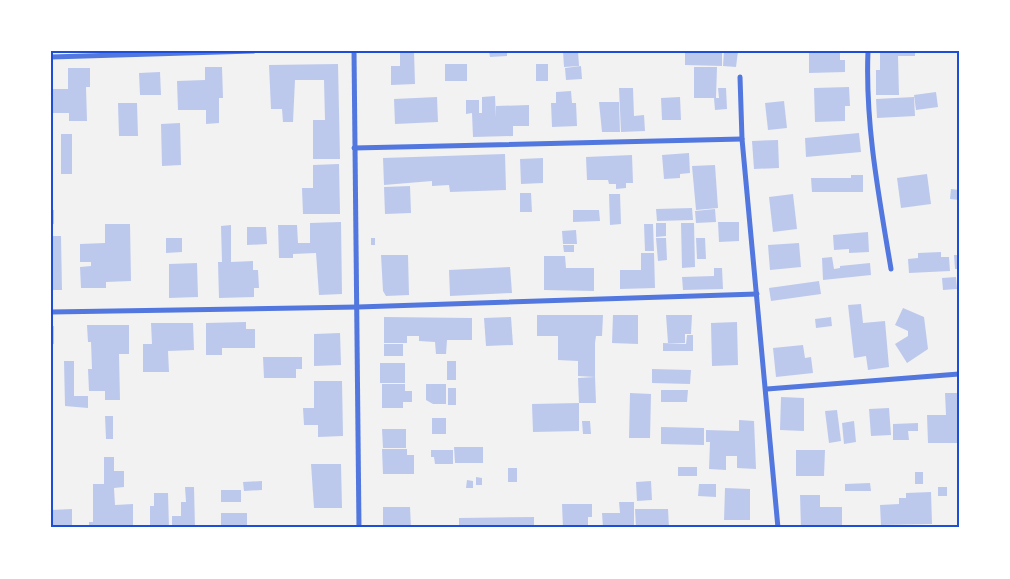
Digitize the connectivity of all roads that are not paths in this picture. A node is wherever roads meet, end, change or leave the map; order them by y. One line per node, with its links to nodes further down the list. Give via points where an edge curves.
1 (252, 51): 4 (street)
2 (354, 51): 8 (street)
3 (868, 51): 9 (street, via 873,161)
4 (75, 54): 5 (street)
5 (51, 57)
6 (740, 77): 7 (street)
7 (742, 139): 8 (street); 10 (street)
8 (354, 148): 11 (street)
9 (891, 269)
10 (757, 294): 11 (street); 14 (street)
11 (358, 307): 12 (street); 15 (street)
12 (51, 312)
13 (959, 374): 14 (street)
14 (767, 389): 16 (street)
15 (359, 528)
16 (778, 528)

